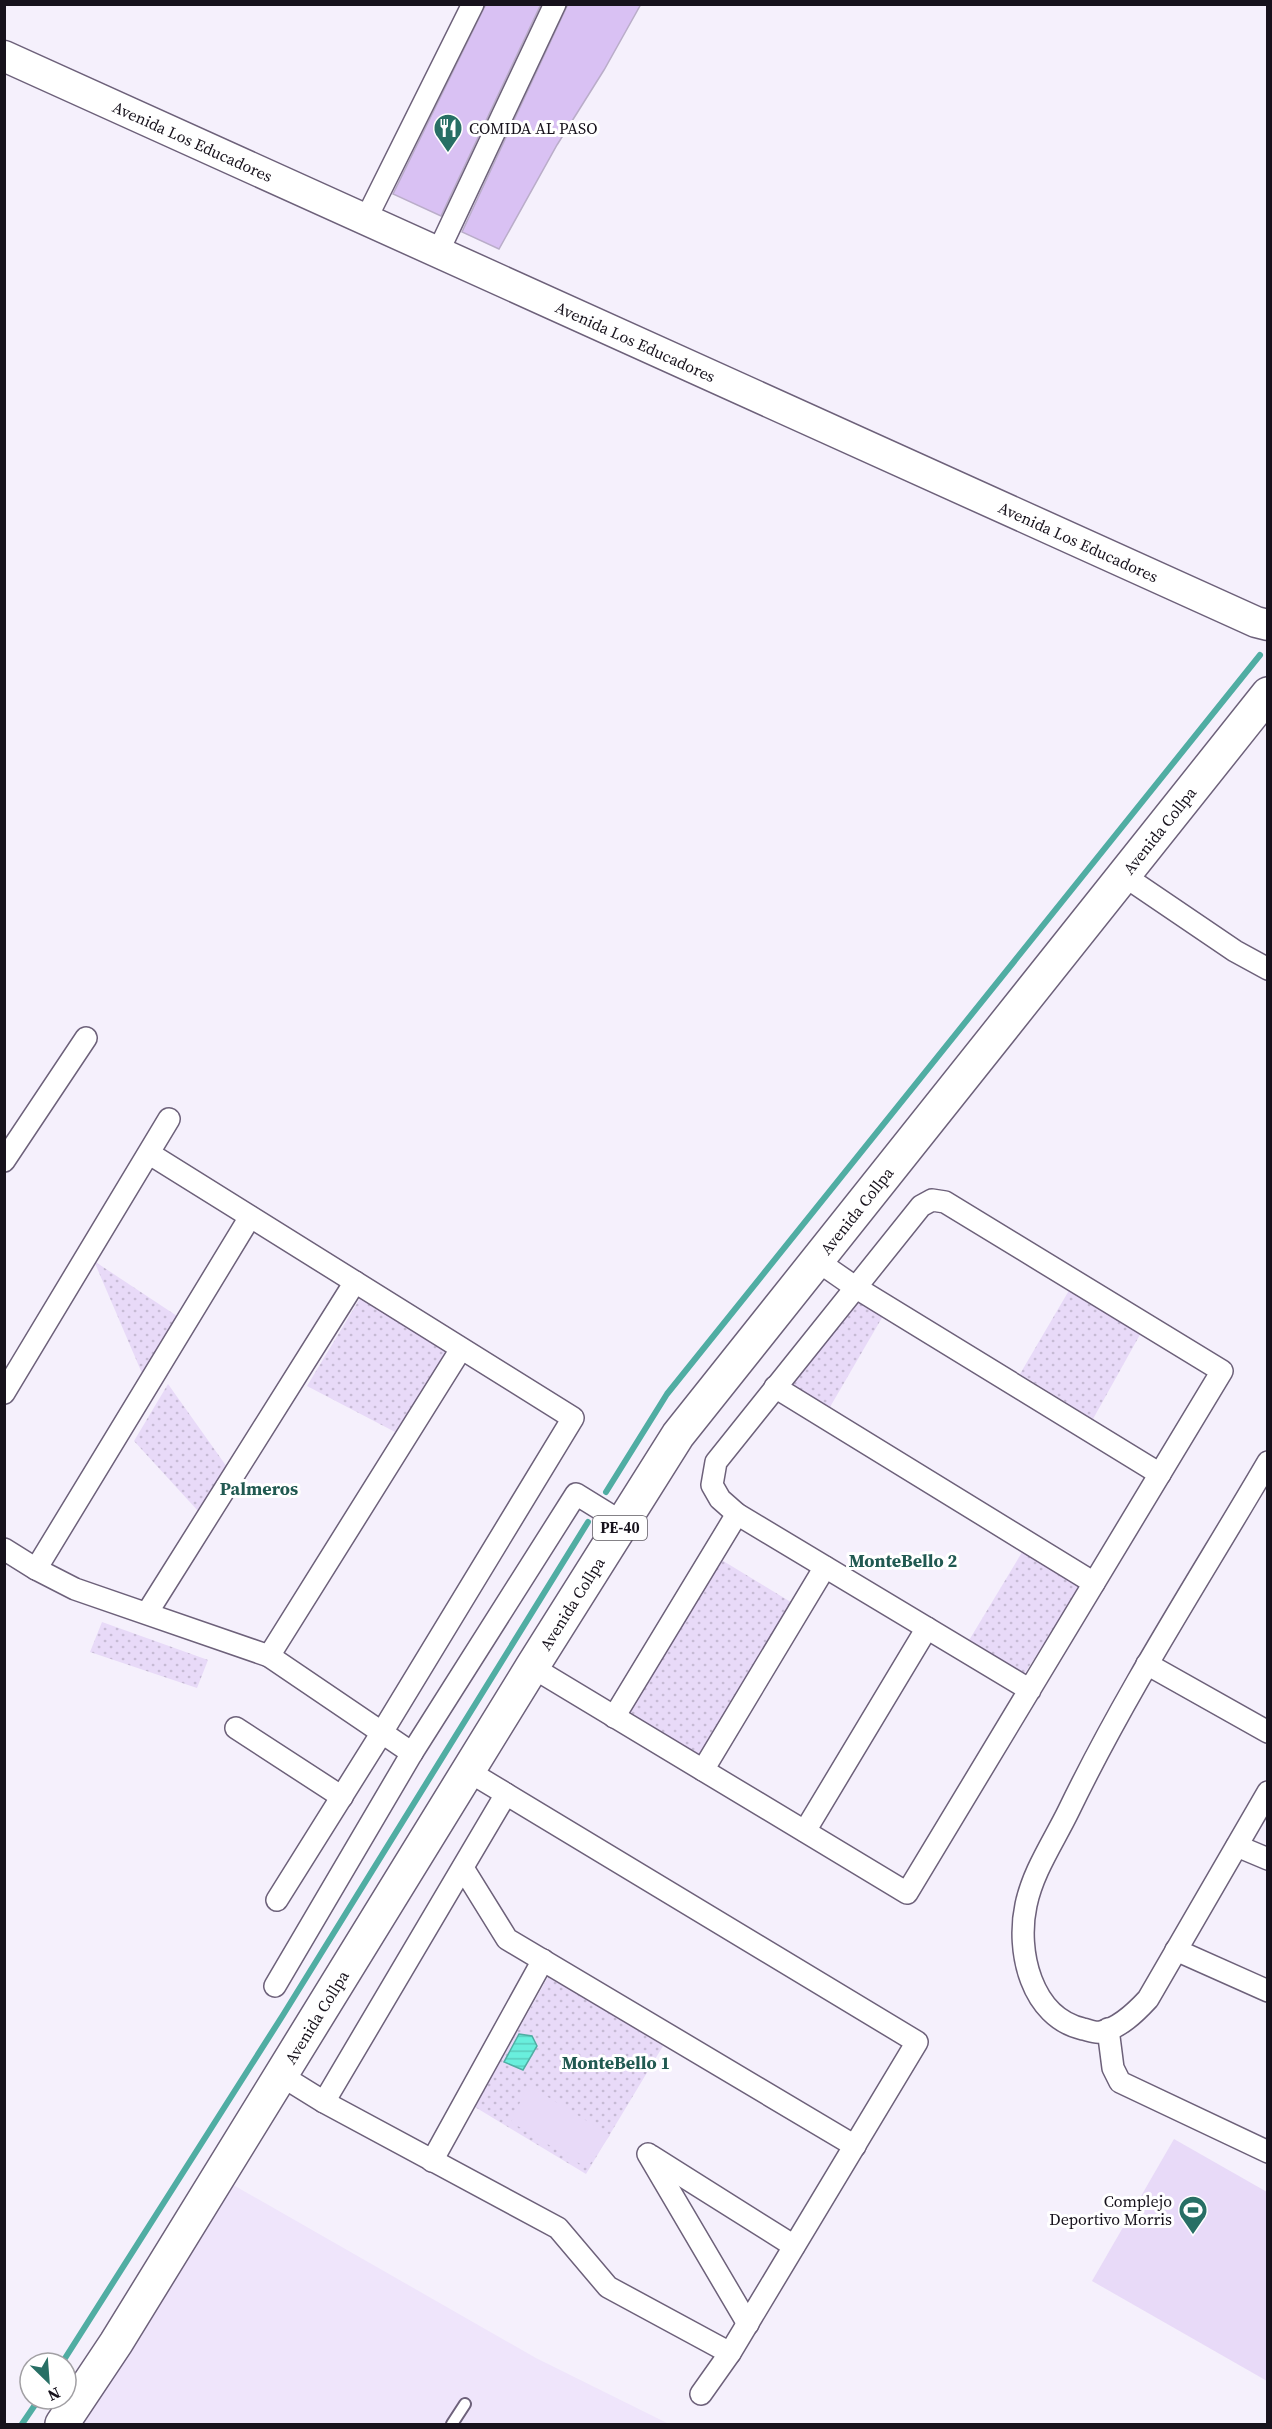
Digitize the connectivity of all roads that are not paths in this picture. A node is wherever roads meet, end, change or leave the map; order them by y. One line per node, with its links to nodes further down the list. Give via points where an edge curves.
1 (473, 4): 4 (street)
2 (555, 4): 5 (street)
3 (4, 56): 4 (street, Avenida Los Educadores)
4 (366, 219): 5 (street, Avenida Los Educadores)
5 (438, 252): 6 (street, Avenida Los Educadores)
6 (1268, 625)
7 (1268, 694): 8 (main road, Avenida Collpa / PE-40)
8 (1123, 874): 9 (street, via 1235,951); 15 (main road, Avenida Collpa / PE-40)
9 (1268, 969)
10 (86, 1038): 13 (street)
11 (169, 1119): 12 (street)
12 (150, 1154): 14 (street); 20 (street)
13 (4, 1161)
14 (250, 1217): 16 (street); 27 (street)
15 (816, 1260): 17 (street); 24 (main road, Avenida Collpa / PE-40, via 678,1435)
16 (355, 1282): 18 (street); 29 (street)
17 (855, 1287): 19 (street); 22 (street); 22 (street, via 921,1206 932,1200 945,1202 1222,1371)
18 (461, 1349): 31 (street); 38 (street, via 573,1418)
19 (775, 1387): 23 (street, via 716,1462 713,1472 712,1485); 28 (street)
20 (4, 1393)
21 (1268, 1462): 32 (street)
22 (1160, 1474): 28 (street)
23 (737, 1514): 26 (street); 35 (street)
24 (623, 1522): 33 (main road, Avenida Collpa / PE-40); 39 (street, via 576,1494)
25 (4, 1549): 27 (street)
26 (825, 1567): 30 (street); 40 (street)
27 (36, 1569): 29 (street, via 75,1589)
28 (1094, 1583): 34 (street)
29 (147, 1613): 31 (street)
30 (927, 1628): 34 (street); 45 (street)
31 (269, 1656): 38 (street)
32 (1147, 1664): 37 (street); 54 (street, via 1038,1870 1030,1888 1023,1926 1028,1967 1045,2006 1074,2027 1098,2033)
33 (532, 1667): 35 (street); 41 (main road, Avenida Collpa / PE-40)
34 (1030, 1690): 45 (street, via 907,1893)
35 (614, 1717): 40 (street)
36 (236, 1728): 44 (street)
37 (1268, 1732)
38 (381, 1734): 39 (street); 44 (street)
39 (412, 1754): 52 (street)
40 (703, 1770): 45 (street)
41 (468, 1771): 43 (street); 55 (main road, Avenida Collpa / PE-40)
42 (1268, 1792): 46 (street)
43 (506, 1794): 48 (street); 57 (street, via 917,2042)
44 (342, 1797): 49 (street)
45 (805, 1831)
46 (1237, 1846): 47 (street); 50 (street)
47 (1268, 1859)
48 (463, 1868): 51 (street, via 507,1939); 56 (street)
49 (276, 1900)
50 (1176, 1950): 53 (street); 54 (street, via 1148,1999)
51 (543, 1960): 57 (street); 59 (street)
52 (275, 1986)
53 (1268, 1991)
54 (1108, 2029): 58 (street, via 1113,2068 1120,2082)
55 (282, 2076): 56 (street); 65 (main road, Avenida Collpa / PE-40)
56 (324, 2102): 59 (street)
57 (855, 2146): 60 (street)
58 (1268, 2152)
59 (432, 2161): 62 (street, via 558,2228 608,2287)
60 (794, 2246): 61 (street); 61 (street, via 648,2154)
61 (748, 2324): 62 (street)
62 (730, 2353): 63 (street)
63 (701, 2394)
64 (465, 2404): 66 (lane)
65 (62, 2424)
66 (452, 2424)

